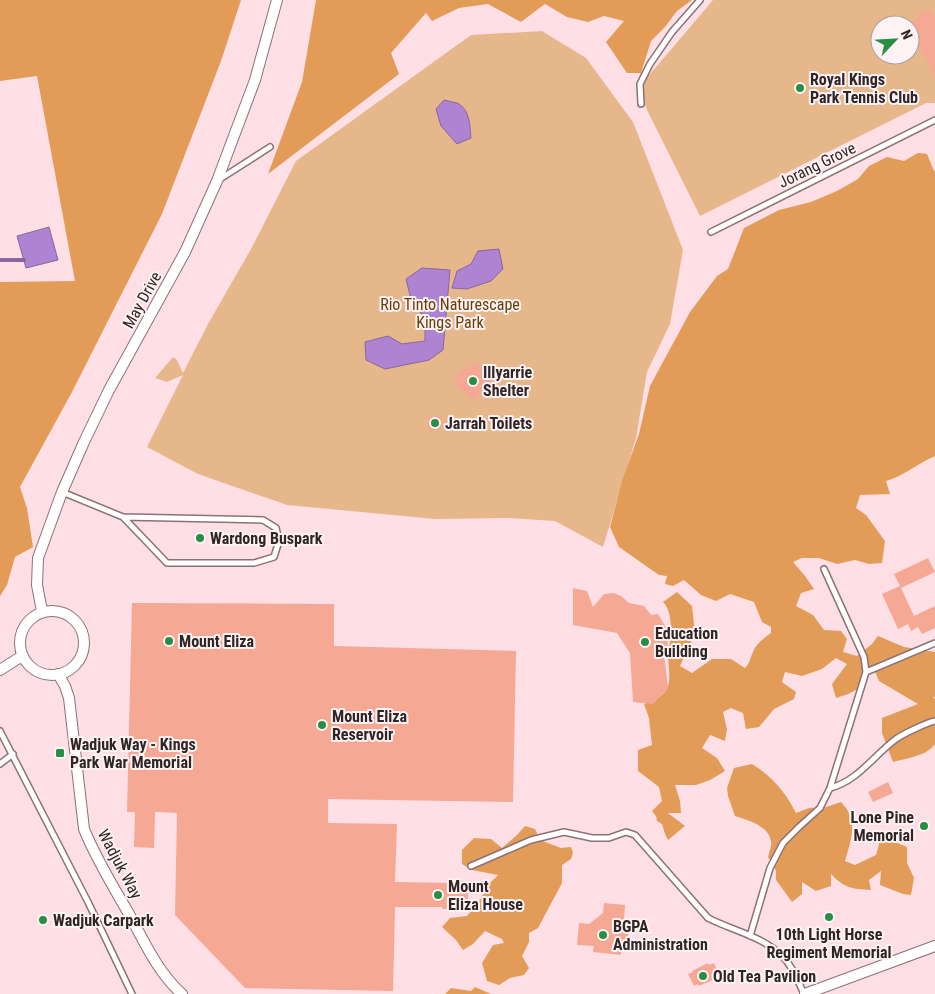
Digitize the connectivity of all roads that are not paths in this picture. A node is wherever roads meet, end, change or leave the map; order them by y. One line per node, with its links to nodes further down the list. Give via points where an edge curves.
1 (276, 0): 6 (street, May Drive, via 255,80)
2 (700, 0): 3 (lane, via 650,64 640,84)
3 (641, 104)
4 (935, 120): 7 (lane, Jorang Grove)
5 (270, 147): 6 (lane)
6 (217, 181): 8 (street, May Drive, via 185,252 109,390)
7 (711, 232)
8 (62, 492): 9 (lane); 11 (street, May Drive, via 38,558 37,585)
9 (123, 516): 9 (lane, via 263,520 276,528 279,541 274,557 254,563 167,563)
10 (824, 569): 15 (lane, via 864,657)
11 (42, 612): 13 (street, via 32,616 20,634); 16 (street, via 54,610 65,613 78,624 84,640 83,652 77,662)
12 (935, 644): 15 (lane)
13 (22, 656): 14 (street); 16 (street, via 37,672)
14 (0, 670)
15 (866, 672): 21 (lane)
16 (58, 674): 26 (street, Wadjuk Way, via 69,698 84,829 90,845 158,965)
17 (935, 721): 21 (lane, via 897,738 851,780)
18 (0, 731): 19 (lane)
19 (13, 754): 20 (lane); 25 (lane)
20 (0, 764)
21 (830, 788): 23 (lane, via 820,808 783,843 770,868)
22 (470, 866): 23 (lane, via 531,840 564,832 592,838 609,838 626,832 635,835 708,918)
23 (750, 936): 27 (lane, via 771,946 784,957)
24 (935, 946): 27 (street)
25 (132, 994)
26 (182, 994)
27 (804, 994)

